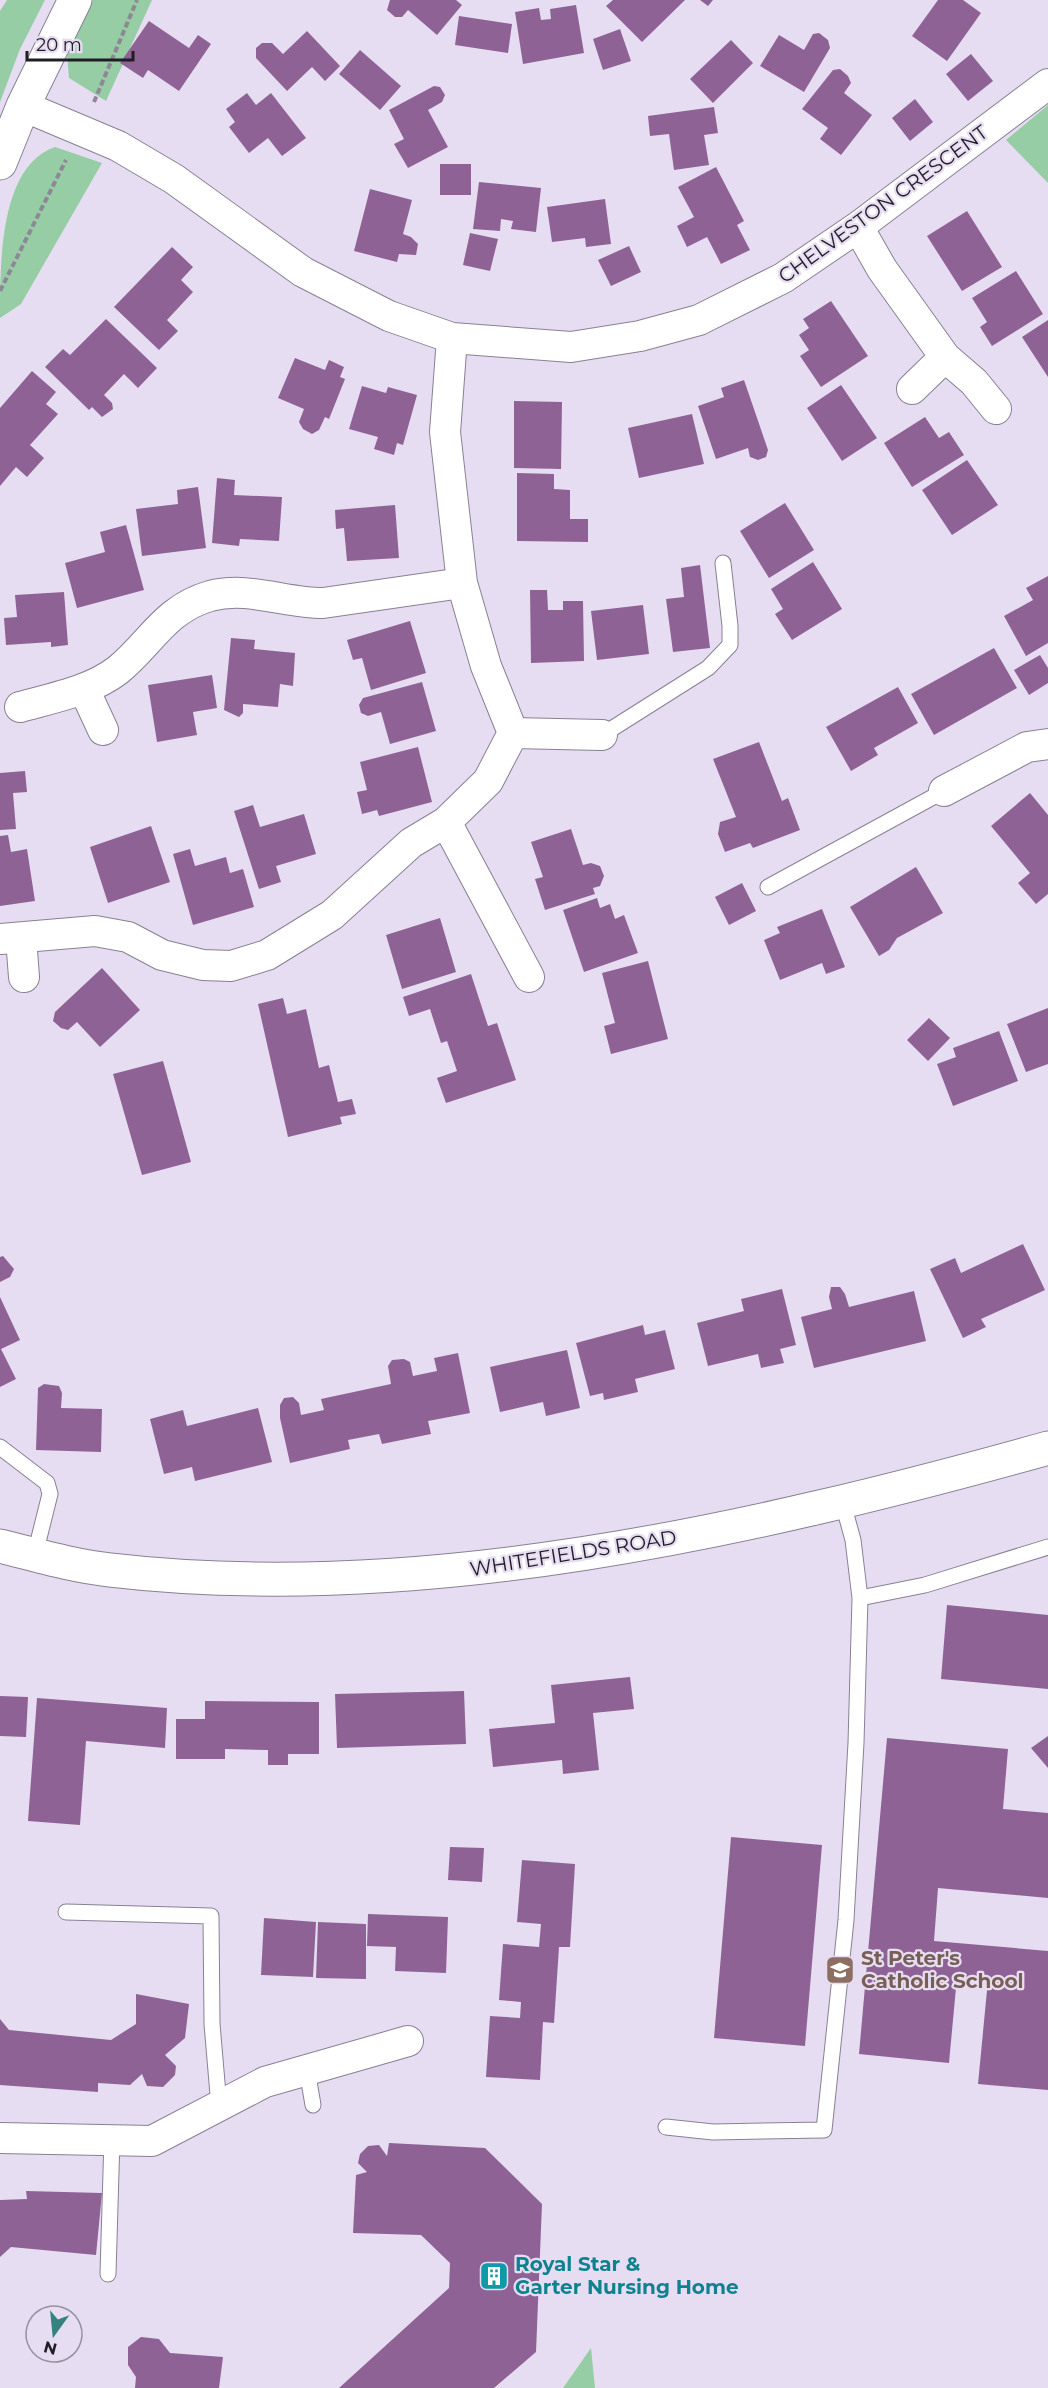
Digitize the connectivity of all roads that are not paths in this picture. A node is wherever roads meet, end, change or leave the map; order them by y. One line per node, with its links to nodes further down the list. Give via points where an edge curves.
1 (75, 0): 3 (street)
2 (1048, 84): 5 (street, CHELVESTON CRESCENT)
3 (22, 106): 4 (street); 6 (street, CHELVESTON CRESCENT, via 109,142 165,174 303,272 389,316)
4 (0, 163)
5 (858, 227): 6 (street, CHELVESTON CRESCENT, via 783,278 699,320 640,336 570,347); 7 (street, via 882,269)
6 (452, 338): 11 (street, via 445,432)
7 (945, 357): 8 (street); 9 (street, via 974,382)
8 (912, 389)
9 (996, 409)
10 (723, 563): 16 (lane, via 730,645 708,668)
11 (462, 583): 12 (street, via 323,603 246,593 210,596 170,615 117,670); 15 (street, via 486,666)
12 (84, 689): 13 (street); 14 (street)
13 (20, 707)
14 (103, 730)
15 (513, 733): 16 (street); 19 (street, via 488,781)
16 (602, 735)
17 (1048, 744): 18 (street, via 1027,747)
18 (944, 791): 20 (lane)
19 (446, 822): 21 (street, via 411,843 332,915 267,955 231,966 203,965 162,955 128,937 95,931); 23 (street)
20 (768, 887)
21 (11, 939): 22 (street)
22 (24, 977)
23 (529, 977)
24 (0, 1447): 28 (lane, via 47,1483 50,1494)
25 (1048, 1448): 26 (street, WHITEFIELDS ROAD)
26 (842, 1500): 31 (street, WHITEFIELDS ROAD, via 712,1532 434,1574 244,1579); 32 (lane, via 853,1540)
27 (0, 1523): 28 (street, WHITEFIELDS ROAD)
28 (38, 1542): 31 (street, WHITEFIELDS ROAD)
29 (0, 1546): 31 (street, WHITEFIELDS ROAD)
30 (1048, 1547): 32 (lane, via 925,1585)
31 (88, 1567)
32 (860, 1598): 38 (lane, via 846,1920 824,2130 713,2132)
33 (66, 1912): 37 (lane, via 210,1916 212,2024)
34 (408, 2041): 35 (street)
35 (307, 2070): 36 (lane); 37 (street, via 265,2082)
36 (313, 2105)
37 (219, 2106): 40 (street, via 152,2140)
38 (666, 2127)
39 (0, 2138): 40 (street)
40 (112, 2138): 41 (lane)
41 (108, 2274)

